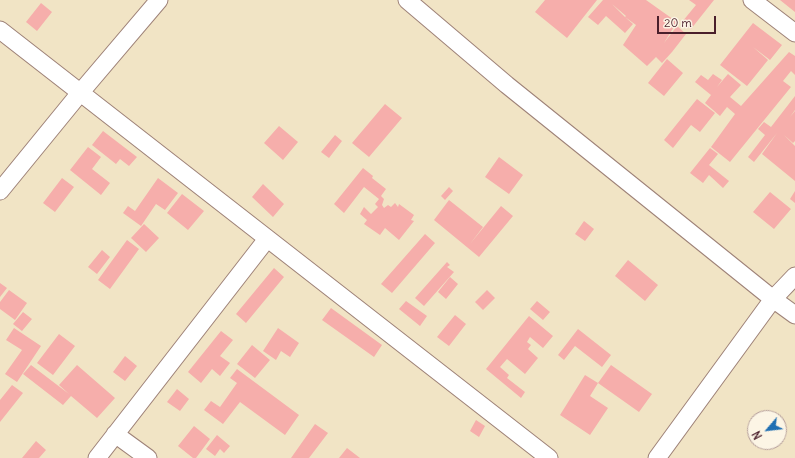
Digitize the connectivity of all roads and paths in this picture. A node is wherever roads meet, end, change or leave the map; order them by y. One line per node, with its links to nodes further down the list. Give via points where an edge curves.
1 (159, 0): 6 (street)
2 (407, 0): 10 (street, via 506,85)
3 (752, 0): 5 (street)
4 (0, 30): 6 (street)
5 (795, 33)
6 (80, 93): 7 (street); 8 (street)
7 (0, 191)
8 (267, 239): 12 (street); 15 (street)
9 (795, 276): 10 (street)
10 (773, 299): 11 (street); 16 (street)
11 (795, 315)
12 (116, 434): 13 (street); 14 (street)
13 (97, 458)
14 (148, 458)
15 (549, 458)
16 (657, 458)

